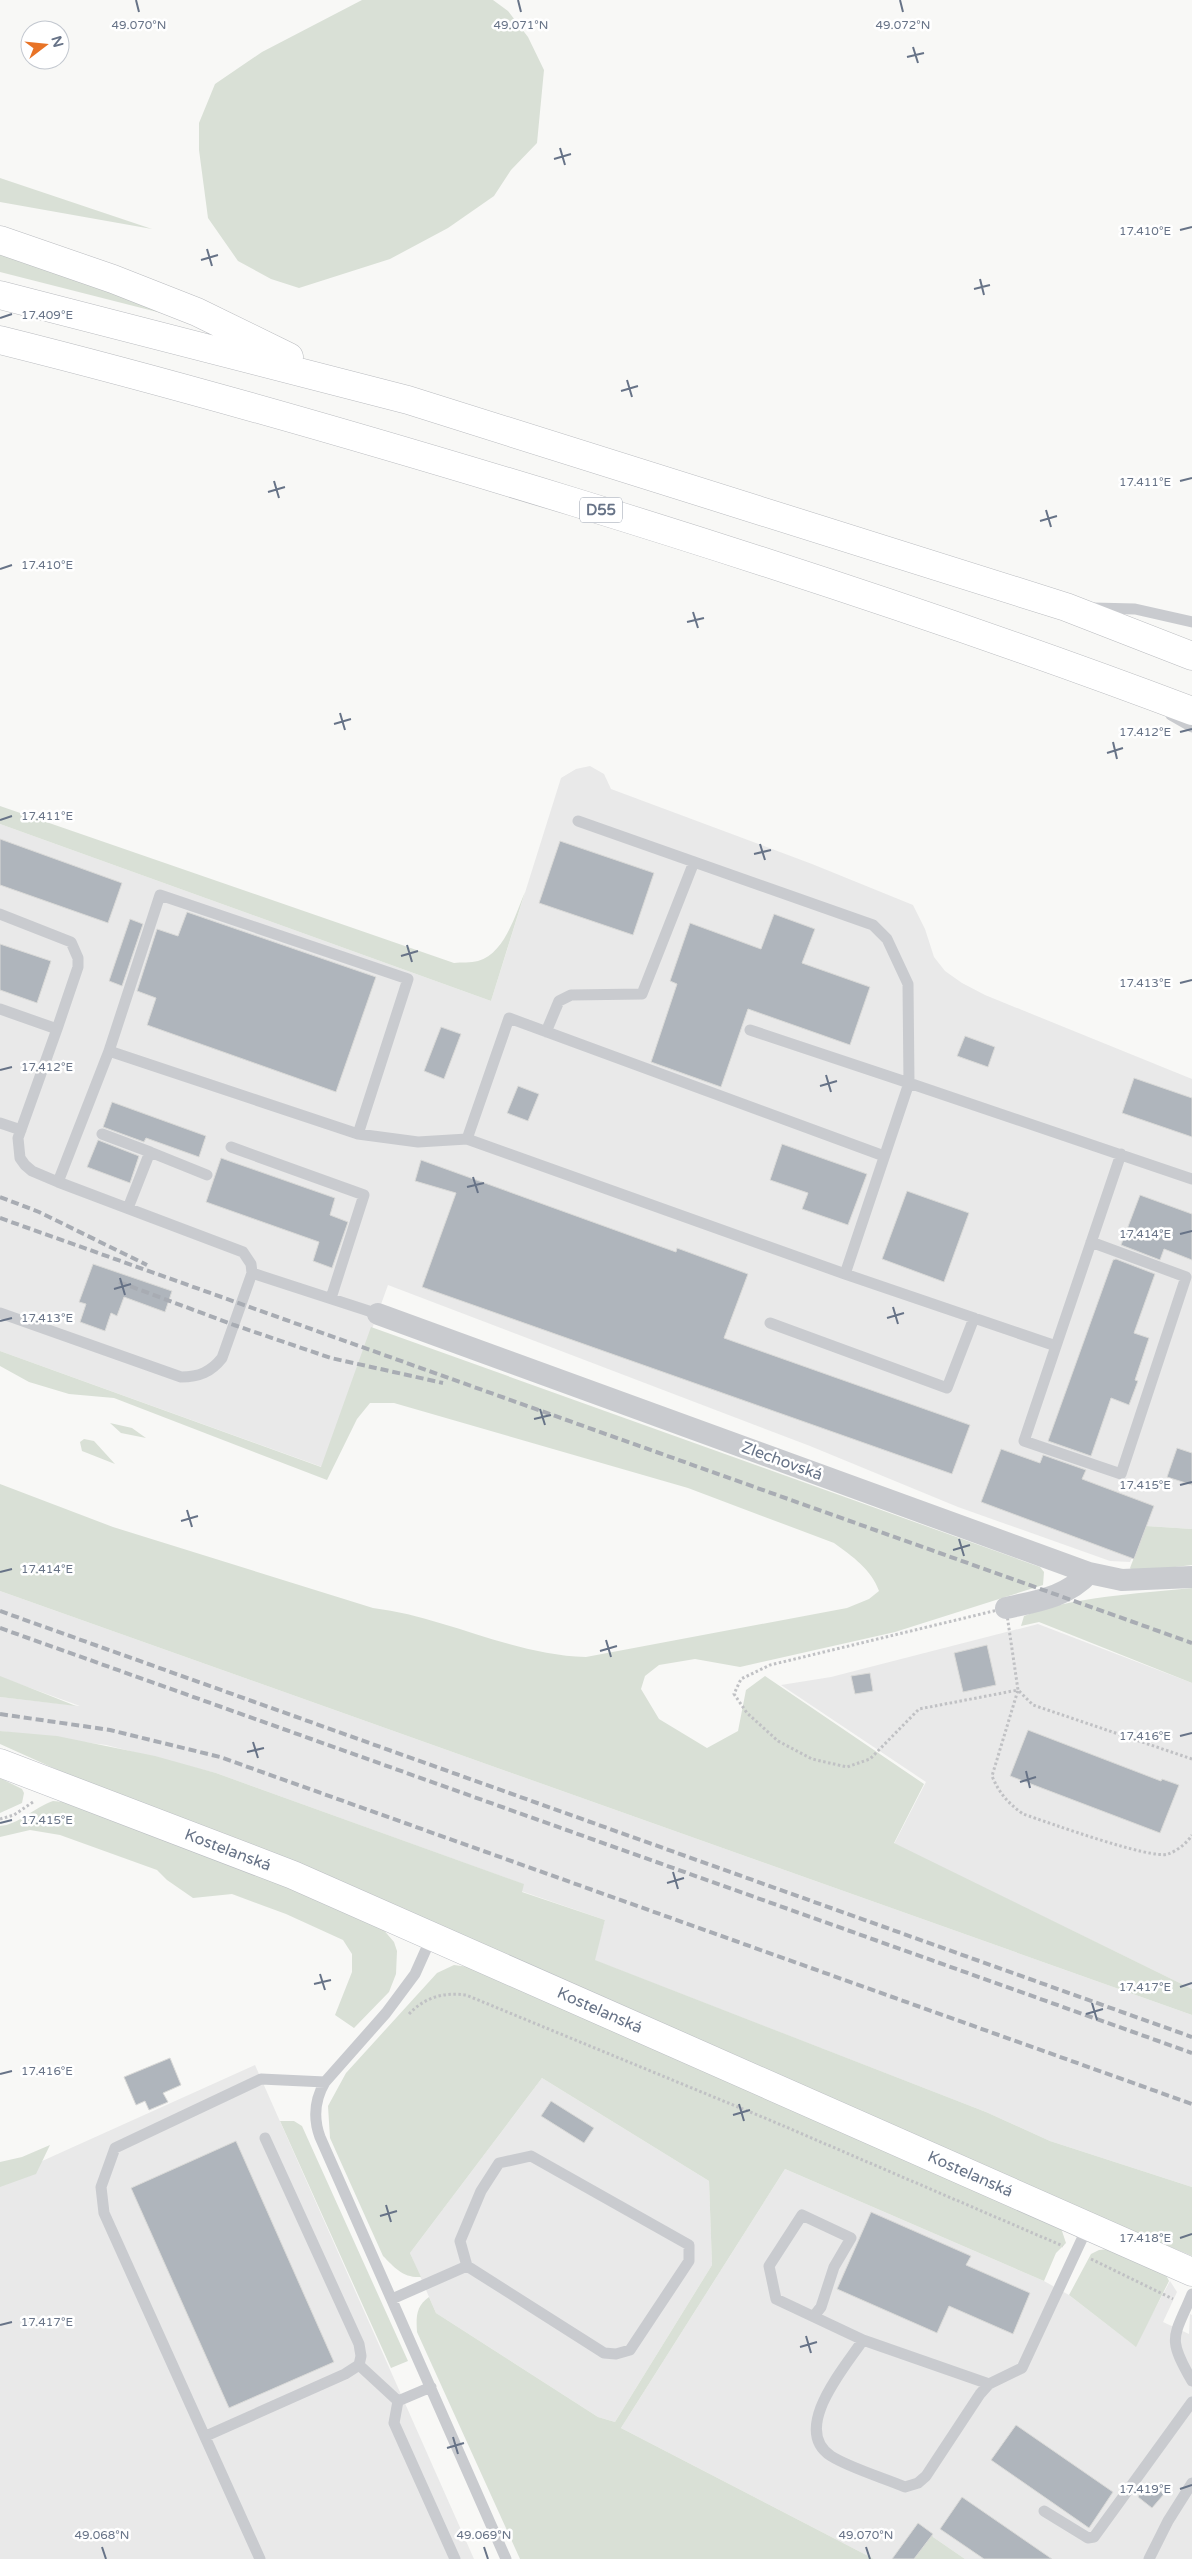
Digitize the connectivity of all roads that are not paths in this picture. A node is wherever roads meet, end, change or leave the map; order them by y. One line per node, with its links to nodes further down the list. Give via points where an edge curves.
1 (0, 240): 4 (main road, via 197,312)
2 (0, 296): 4 (main road)
3 (0, 340): 8 (main road, D55, via 389,445 723,548)
4 (340, 382): 5 (main road, via 408,400)
5 (1066, 607): 6 (lane, via 1135,609); 7 (main road)
6 (1192, 622)
7 (1192, 656)
8 (1055, 659): 9 (main road, D55); 10 (lane, via 1137,695)
9 (1192, 711)
10 (1192, 727)
11 (578, 821): 12 (lane)
12 (694, 862): 17 (lane, via 642,994 571,995 559,1001); 19 (lane, via 873,926 887,939 908,984)
13 (0, 914): 15 (lane, via 71,942 75,948 78,968)
14 (0, 1008): 15 (lane)
15 (57, 1029): 21 (lane)
16 (750, 1030): 19 (lane)
17 (546, 1032): 24 (lane, via 509,1018); 28 (lane)
18 (109, 1051): 23 (lane); 23 (lane, via 160,895 408,979); 31 (lane)
19 (909, 1083): 27 (lane); 28 (lane)
20 (0, 1123): 21 (lane)
21 (21, 1130): 31 (lane, via 20,1158 32,1171)
22 (102, 1134): 26 (lane)
23 (358, 1134): 24 (lane, via 418,1142)
24 (467, 1139): 35 (lane)
25 (230, 1147): 36 (lane, via 364,1195)
26 (150, 1152): 29 (lane); 32 (lane)
27 (1121, 1154): 30 (lane); 33 (lane)
28 (884, 1156): 35 (lane)
29 (207, 1175)
30 (1192, 1179)
31 (58, 1182): 32 (lane)
32 (128, 1208): 34 (lane, via 237,1249 248,1258)
33 (1091, 1242): 41 (lane); 41 (lane, via 1186,1277 1121,1474 1024,1441)
34 (252, 1273): 36 (lane); 37 (lane, via 222,1358 214,1368 194,1377 181,1377)
35 (845, 1274): 39 (lane)
36 (330, 1298): 38 (lane)
37 (0, 1313)
38 (378, 1314): 42 (street, Zlechovská)
39 (974, 1318): 40 (lane, via 947,1388); 41 (lane)
40 (770, 1323)
41 (1056, 1346)
42 (1089, 1573): 43 (street, Zlechovská, via 1122,1580); 44 (street, via 1058,1595)
43 (1192, 1577)
44 (1006, 1608)
45 (0, 1763): 46 (main road, Kostelanská, via 293,1875)
46 (432, 1936): 47 (lane, via 415,1974 386,2013); 49 (main road, Kostelanská)
47 (325, 2082): 53 (lane, via 317,2102 317,2130); 62 (lane, via 261,2079 115,2148 106,2168 102,2187 104,2213)
48 (265, 2138): 56 (lane, via 359,2344)
49 (1088, 2226): 51 (main road, Kostelanská); 58 (lane, via 1022,2368)
50 (467, 2266): 50 (lane, via 460,2241 481,2191 499,2163 531,2156 689,2245 689,2261 630,2350 616,2354 604,2353); 53 (lane)
51 (1192, 2272)
52 (1192, 2294): 57 (lane, via 1174,2335 1176,2350)
53 (392, 2299): 59 (lane)
54 (814, 2316): 54 (lane, via 776,2299 769,2266 802,2215 851,2238 834,2267); 55 (lane)
55 (863, 2340): 58 (lane); 58 (lane, via 822,2403 816,2418 820,2443 832,2456 905,2487 926,2476)
56 (359, 2366): 60 (lane); 62 (lane)
57 (1192, 2381)
58 (989, 2384)
59 (431, 2387): 60 (lane); 67 (lane)
60 (398, 2401): 66 (lane, via 394,2423)
61 (1192, 2402): 64 (lane, via 1094,2536 1088,2538)
62 (206, 2436): 65 (lane)
63 (1192, 2483): 68 (lane)
64 (1044, 2511)
65 (260, 2559)
66 (454, 2559)
67 (506, 2559)
68 (1149, 2559)

